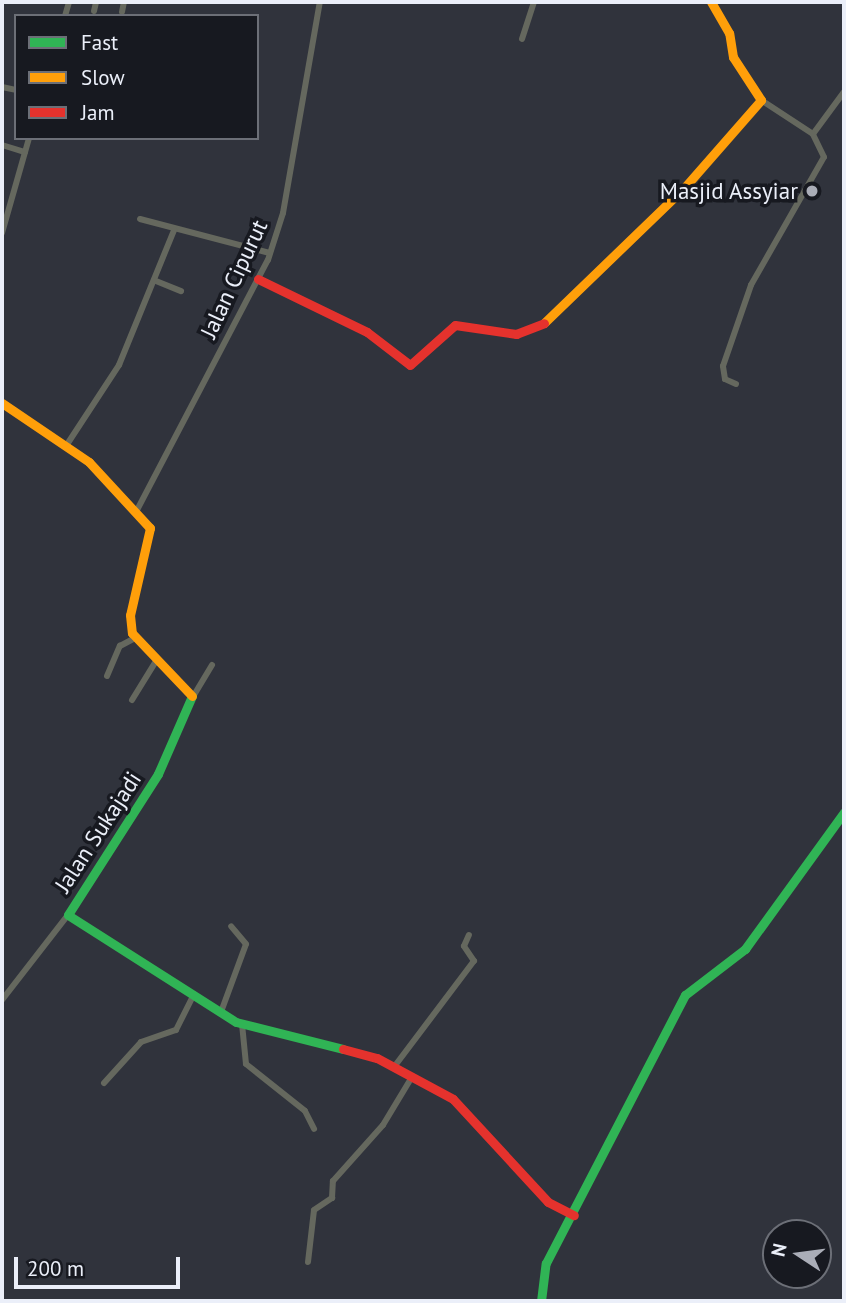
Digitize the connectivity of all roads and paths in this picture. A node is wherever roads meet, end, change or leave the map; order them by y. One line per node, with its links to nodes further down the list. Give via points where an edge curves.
1 (96, 2): 6 (street)
2 (124, 2): 7 (street)
3 (320, 2): 18 (street, Jalan Cipurut, via 283,213)
4 (534, 2): 8 (street)
5 (711, 2): 10 (street, via 729,33 733,57)
6 (93, 11)
7 (122, 12)
8 (522, 39)
9 (844, 92): 11 (street)
10 (761, 100): 11 (street); 19 (street, via 557,314 516,334 455,326 410,365 367,332)
11 (813, 134): 22 (street, via 822,163 757,271 723,366 725,379)
12 (28, 140): 14 (street)
13 (2, 145): 14 (street)
14 (25, 152): 17 (street)
15 (140, 219): 16 (street)
16 (174, 230): 18 (street, via 215,243 242,241); 20 (street)
17 (2, 233)
18 (270, 253): 19 (street, Jalan Cipurut)
19 (258, 279): 25 (street, Jalan Cipurut)
20 (156, 281): 21 (street); 24 (street, via 119,365)
21 (181, 291)
22 (736, 384)
23 (2, 403): 24 (street)
24 (66, 446): 25 (street)
25 (136, 512): 26 (street, via 152,539 130,615)
26 (135, 638): 27 (street); 29 (street, via 120,646)
27 (156, 661): 30 (street); 31 (street)
28 (212, 665): 30 (street)
29 (107, 676)
30 (194, 695): 33 (street, Jalan Sukajadi, via 158,774)
31 (132, 700)
32 (844, 812): 44 (street, via 745,949 685,995)
33 (68, 915): 36 (street, Jalan Sukajadi); 37 (street)
34 (231, 926): 38 (street, via 246,944)
35 (469, 935): 40 (street, via 464,946 474,961)
36 (194, 994): 38 (street, Jalan Sukajadi); 42 (street, via 176,1030 141,1042)
37 (2, 1000)
38 (221, 1012): 39 (street, Jalan Sukajadi)
39 (242, 1024): 40 (street, Jalan Sukajadi); 43 (street, via 246,1064 305,1111)
40 (394, 1067): 41 (street, Jalan Sukajadi)
41 (412, 1077): 44 (street, Jalan Sukajadi, via 453,1099 548,1202); 45 (street, via 383,1125 333,1181 332,1198 314,1210)
42 (104, 1083)
43 (314, 1129)
44 (574, 1214): 46 (street, via 546,1263)
45 (308, 1262)
46 (541, 1301)

